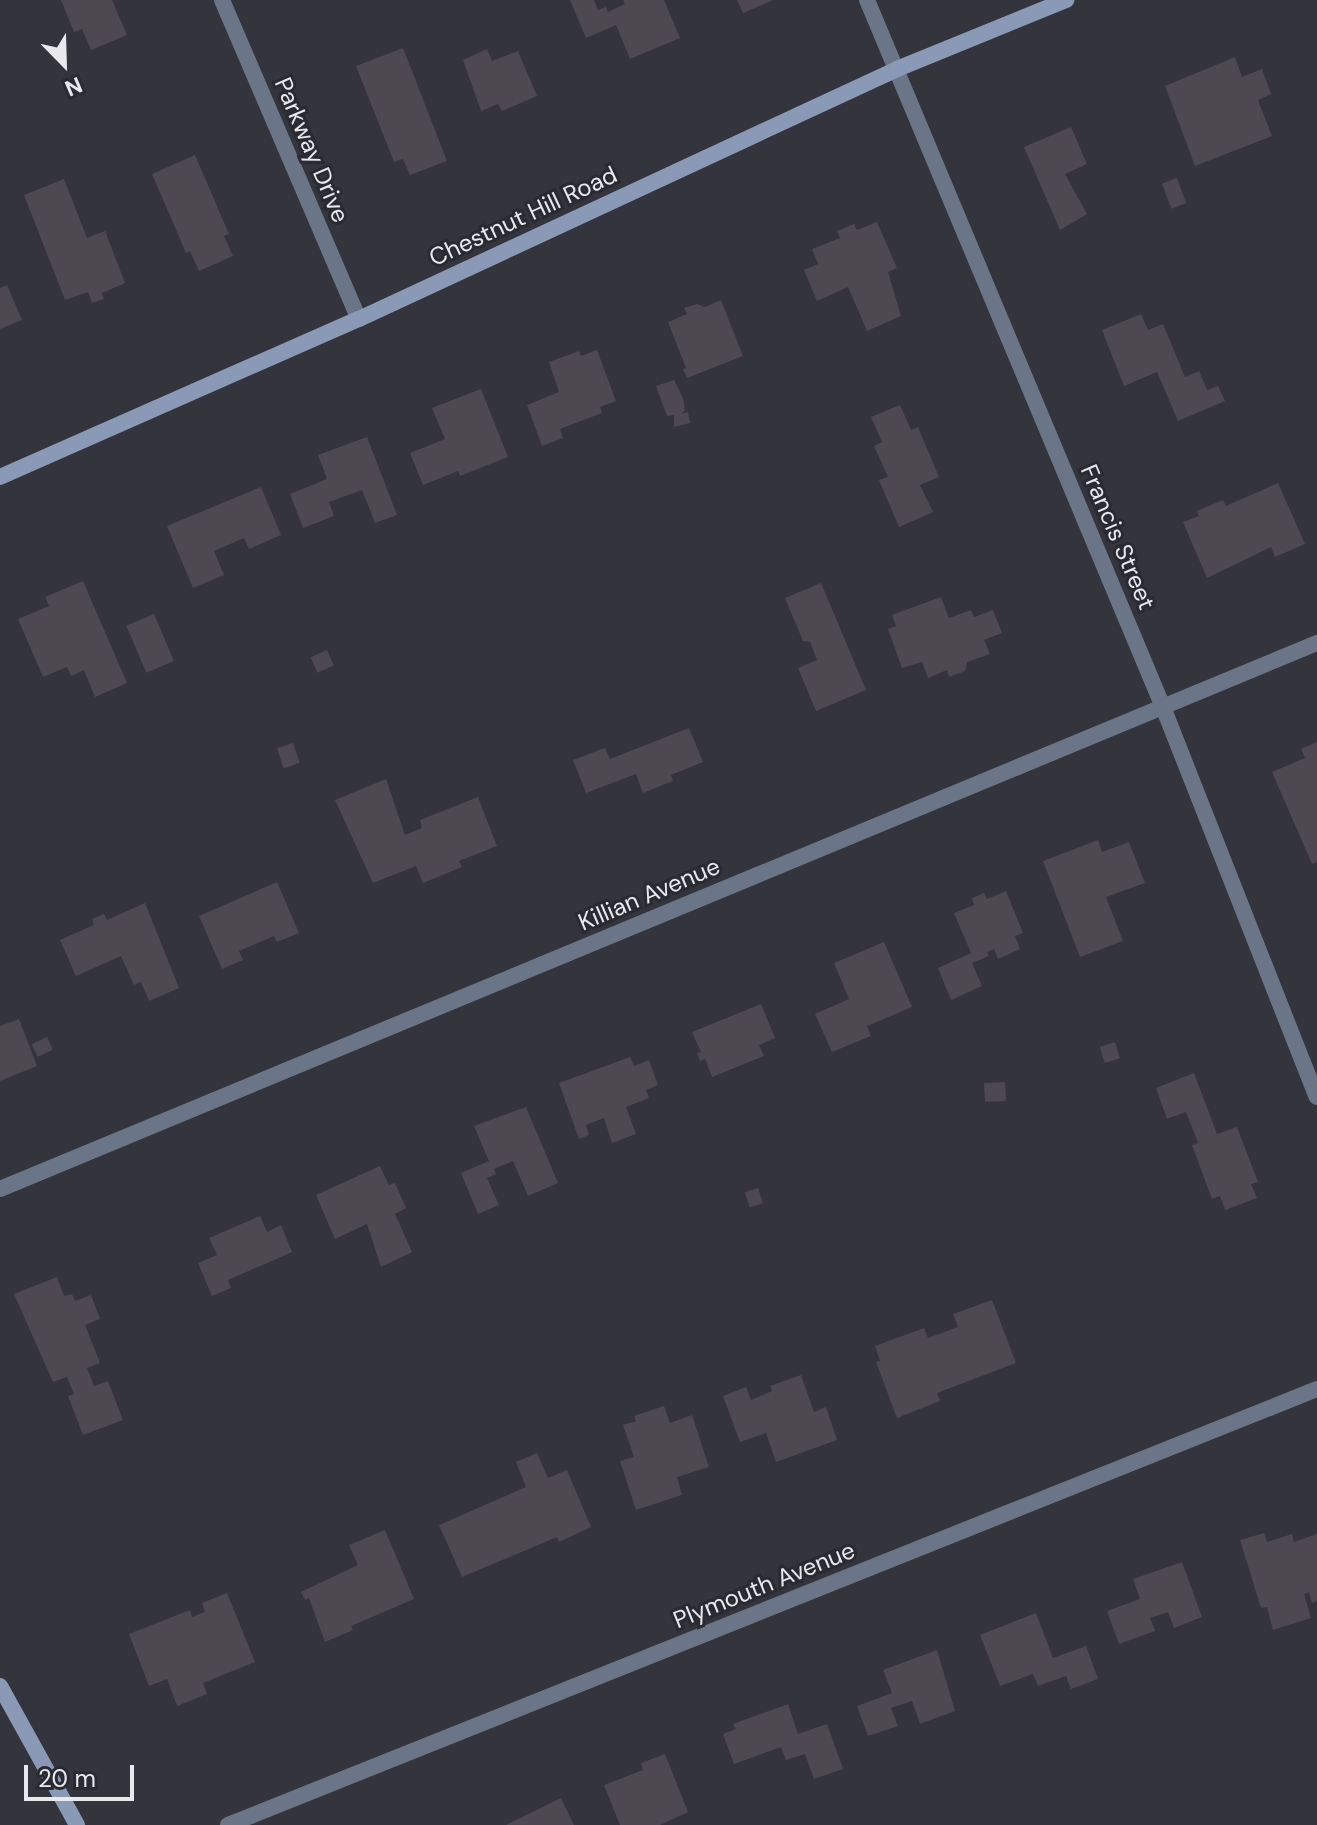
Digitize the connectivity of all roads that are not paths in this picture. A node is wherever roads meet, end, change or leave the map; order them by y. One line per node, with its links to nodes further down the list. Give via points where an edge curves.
1 (222, 0): 5 (street, Parkway Drive)
2 (867, 0): 4 (street, Francis Street)
3 (1066, 0): 4 (street, Chestnut Hill Road)
4 (897, 69): 5 (street, Chestnut Hill Road); 8 (street, Francis Street)
5 (359, 319): 6 (street, Chestnut Hill Road)
6 (0, 477)
7 (1317, 643): 8 (street, Killian Avenue)
8 (1163, 707): 9 (street, Francis Street); 10 (street, Killian Avenue)
9 (1317, 1097)
10 (0, 1189)
11 (1317, 1389): 14 (street, Plymouth Avenue)
12 (0, 1686): 13 (street)
13 (77, 1825)
14 (228, 1825)

